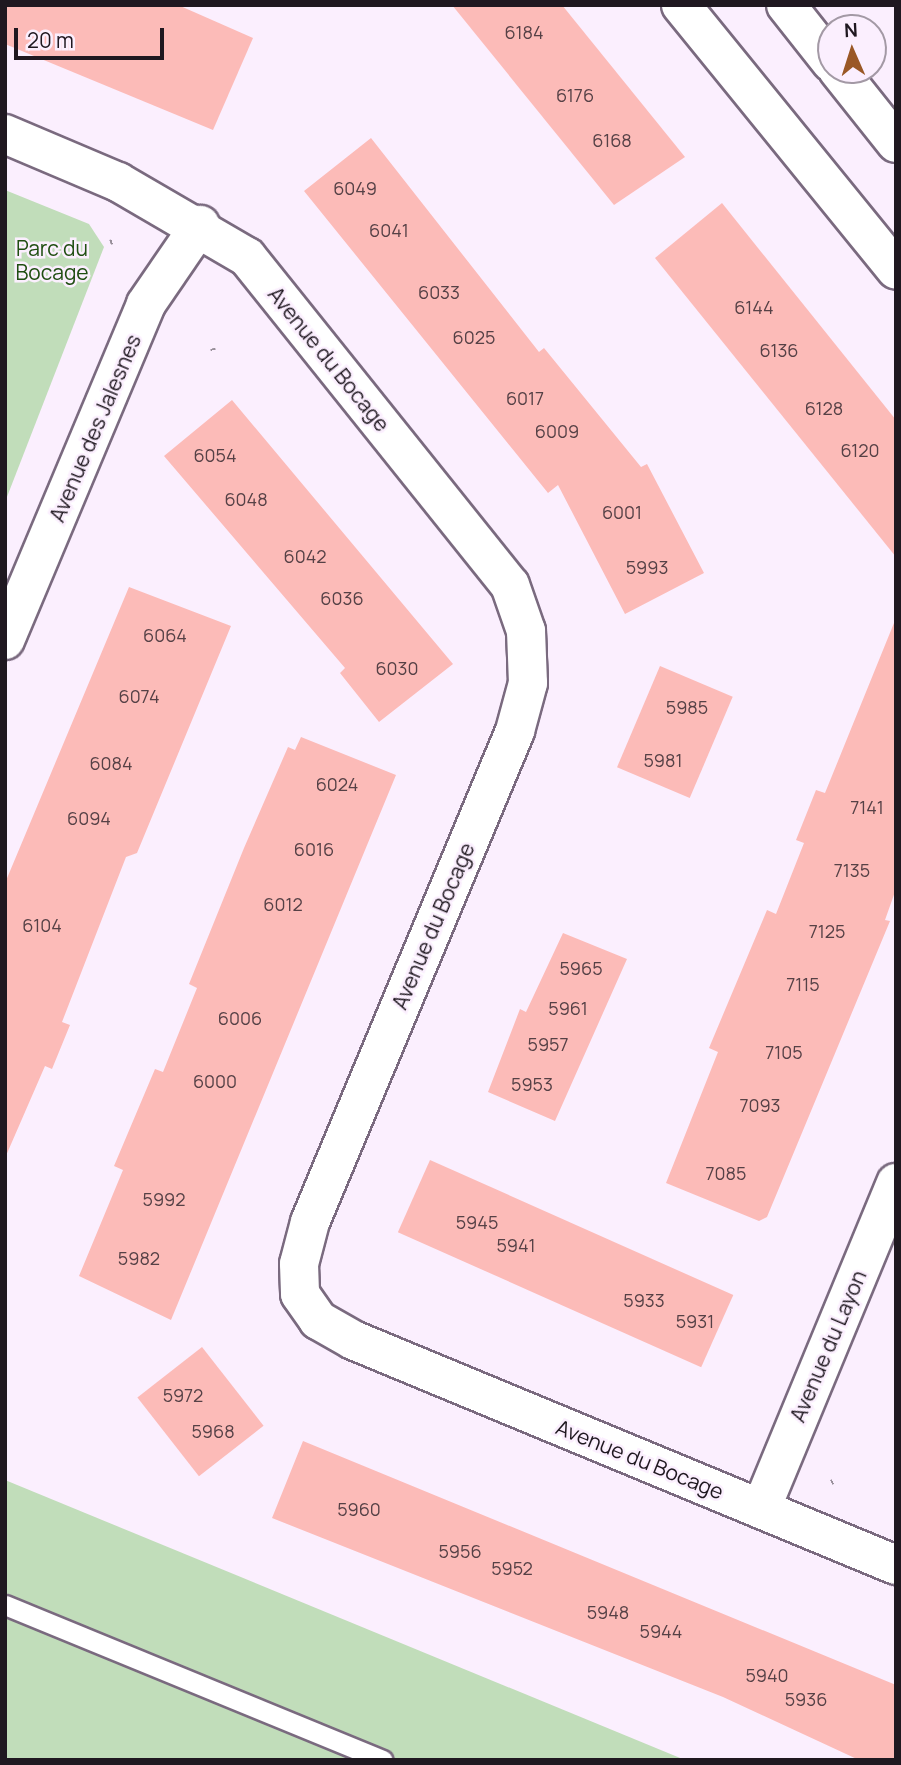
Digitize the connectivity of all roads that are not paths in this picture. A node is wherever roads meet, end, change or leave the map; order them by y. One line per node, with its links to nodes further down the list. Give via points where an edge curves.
1 (681, 5): 8 (street)
2 (786, 5): 3 (street)
3 (817, 44)
4 (849, 84): 6 (street)
5 (5, 134): 7 (street, Avenue du Bocage)
6 (896, 143)
7 (200, 225): 9 (street, Avenue des Jalesnes, via 146,304); 11 (street, Avenue du Bocage, via 247,257 510,585 526,631 528,683 515,731 310,1222 299,1264 300,1294 318,1320 353,1340)
8 (896, 270)
9 (5, 640)
10 (896, 1183): 11 (street, Avenue du Layon)
11 (761, 1509): 12 (street, Avenue du Bocage)
12 (896, 1565)
13 (5, 1605): 14 (lane)
14 (382, 1760)

